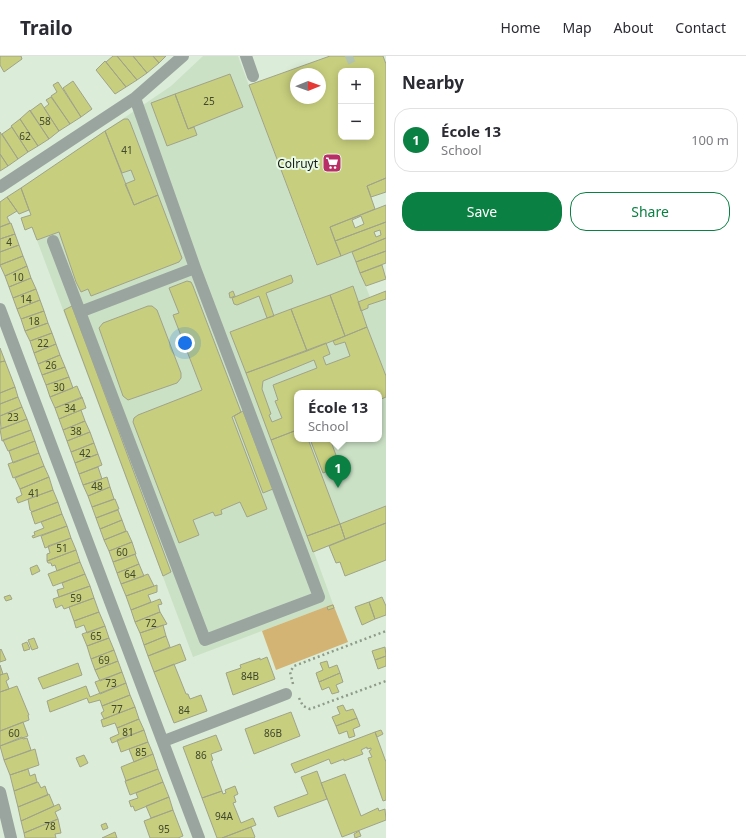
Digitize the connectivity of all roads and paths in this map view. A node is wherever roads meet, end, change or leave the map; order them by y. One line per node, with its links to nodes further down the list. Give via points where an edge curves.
1 (183, 56): 4 (street)
2 (246, 56): 3 (street)
3 (253, 76)
4 (135, 98): 5 (street); 7 (street)
5 (0, 187)
6 (53, 241): 9 (street)
7 (195, 268): 9 (street); 9 (street, via 318,597 205,640)
8 (0, 309): 13 (street)
9 (80, 312)
10 (386, 631): 12 (path, via 294,666 290,672)
11 (386, 681): 12 (path, via 310,710 303,706)
12 (292, 691): 13 (street)
13 (164, 741): 16 (street)
14 (0, 792): 15 (street)
15 (11, 838)
16 (200, 838)

